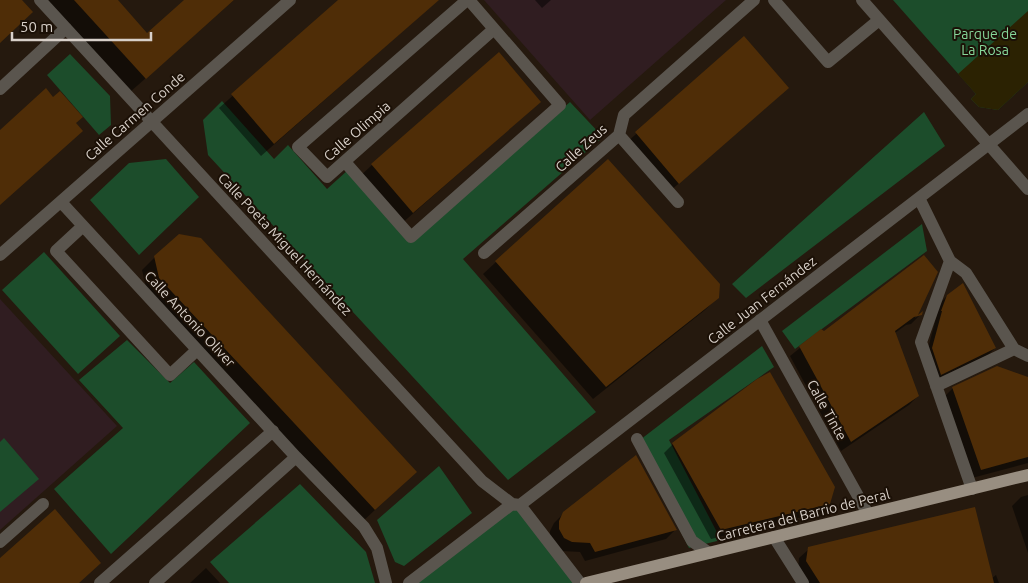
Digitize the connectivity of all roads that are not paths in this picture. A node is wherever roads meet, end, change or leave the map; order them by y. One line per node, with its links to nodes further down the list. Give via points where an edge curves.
1 (40, 0): 8 (street, Calle Poeta Miguel Hernández)
2 (290, 0): 12 (street, Calle Carmen Conde)
3 (468, 0): 9 (street, Calle Olimpia); 15 (street, Calle Olimpia, via 298,147 327,178)
4 (754, 0): 13 (street, Calle Zeus, via 624,115)
5 (774, 0): 7 (street, via 828,62)
6 (862, 0): 7 (street)
7 (879, 20): 14 (street)
8 (66, 28): 10 (street); 12 (street, Calle Poeta Miguel Hernández)
9 (494, 29): 15 (street, Calle Olimpia); 15 (street, Calle Olimpia, via 560,105 411,237)
10 (0, 89)
11 (1028, 114): 14 (street, Calle Juan Fernández)
12 (152, 122): 18 (street, Calle Carmen Conde); 35 (street, Calle Poeta Miguel Hernández, via 482,481)
13 (619, 135): 19 (street); 21 (street, Calle Zeus)
14 (989, 144): 16 (street); 17 (street, Calle Juan Fernández)
15 (345, 162)
16 (1028, 189)
17 (919, 198): 23 (street); 24 (street, Calle Juan Fernández)
18 (61, 202): 20 (street, Calle Antonio Oliver); 22 (street, Calle Carmen Conde)
19 (678, 202)
20 (83, 226): 26 (street, Calle Antonio Oliver); 26 (street, via 56,251 170,375)
21 (484, 253)
22 (0, 255)
23 (950, 261): 25 (street, via 966,273); 28 (street, via 921,342)
24 (760, 320): 35 (street, Calle Juan Fernández); 36 (street, Calle Tinte)
25 (1014, 349): 27 (street); 28 (street)
26 (197, 350): 29 (street, Calle Antonio Oliver)
27 (1028, 356)
28 (936, 386): 33 (street)
29 (273, 431): 31 (street, Calle Antonio Oliver); 41 (street)
30 (637, 439): 39 (street, via 692,541)
31 (296, 457): 42 (street); 43 (street, Calle Antonio Oliver, via 371,536)
32 (1028, 475): 33 (main road, Carretera del Barrio de Peral)
33 (972, 489): 36 (main road, Carretera del Barrio de Peral)
34 (43, 504): 38 (street)
35 (516, 504): 44 (street, Calle Juan Fernández); 45 (street, Calle Poeta Miguel Hernández)
36 (868, 514): 37 (main road, Carretera del Barrio de Peral)
37 (774, 537): 39 (main road, Carretera del Barrio de Peral); 47 (street)
38 (0, 542)
39 (709, 553): 40 (main road, Carretera del Barrio de Peral)
40 (621, 579): 46 (main road, Carretera del Barrio de Peral)
41 (100, 583)
42 (155, 583)
43 (386, 583)
44 (409, 583)
45 (580, 583)
46 (586, 583)
47 (803, 583)

